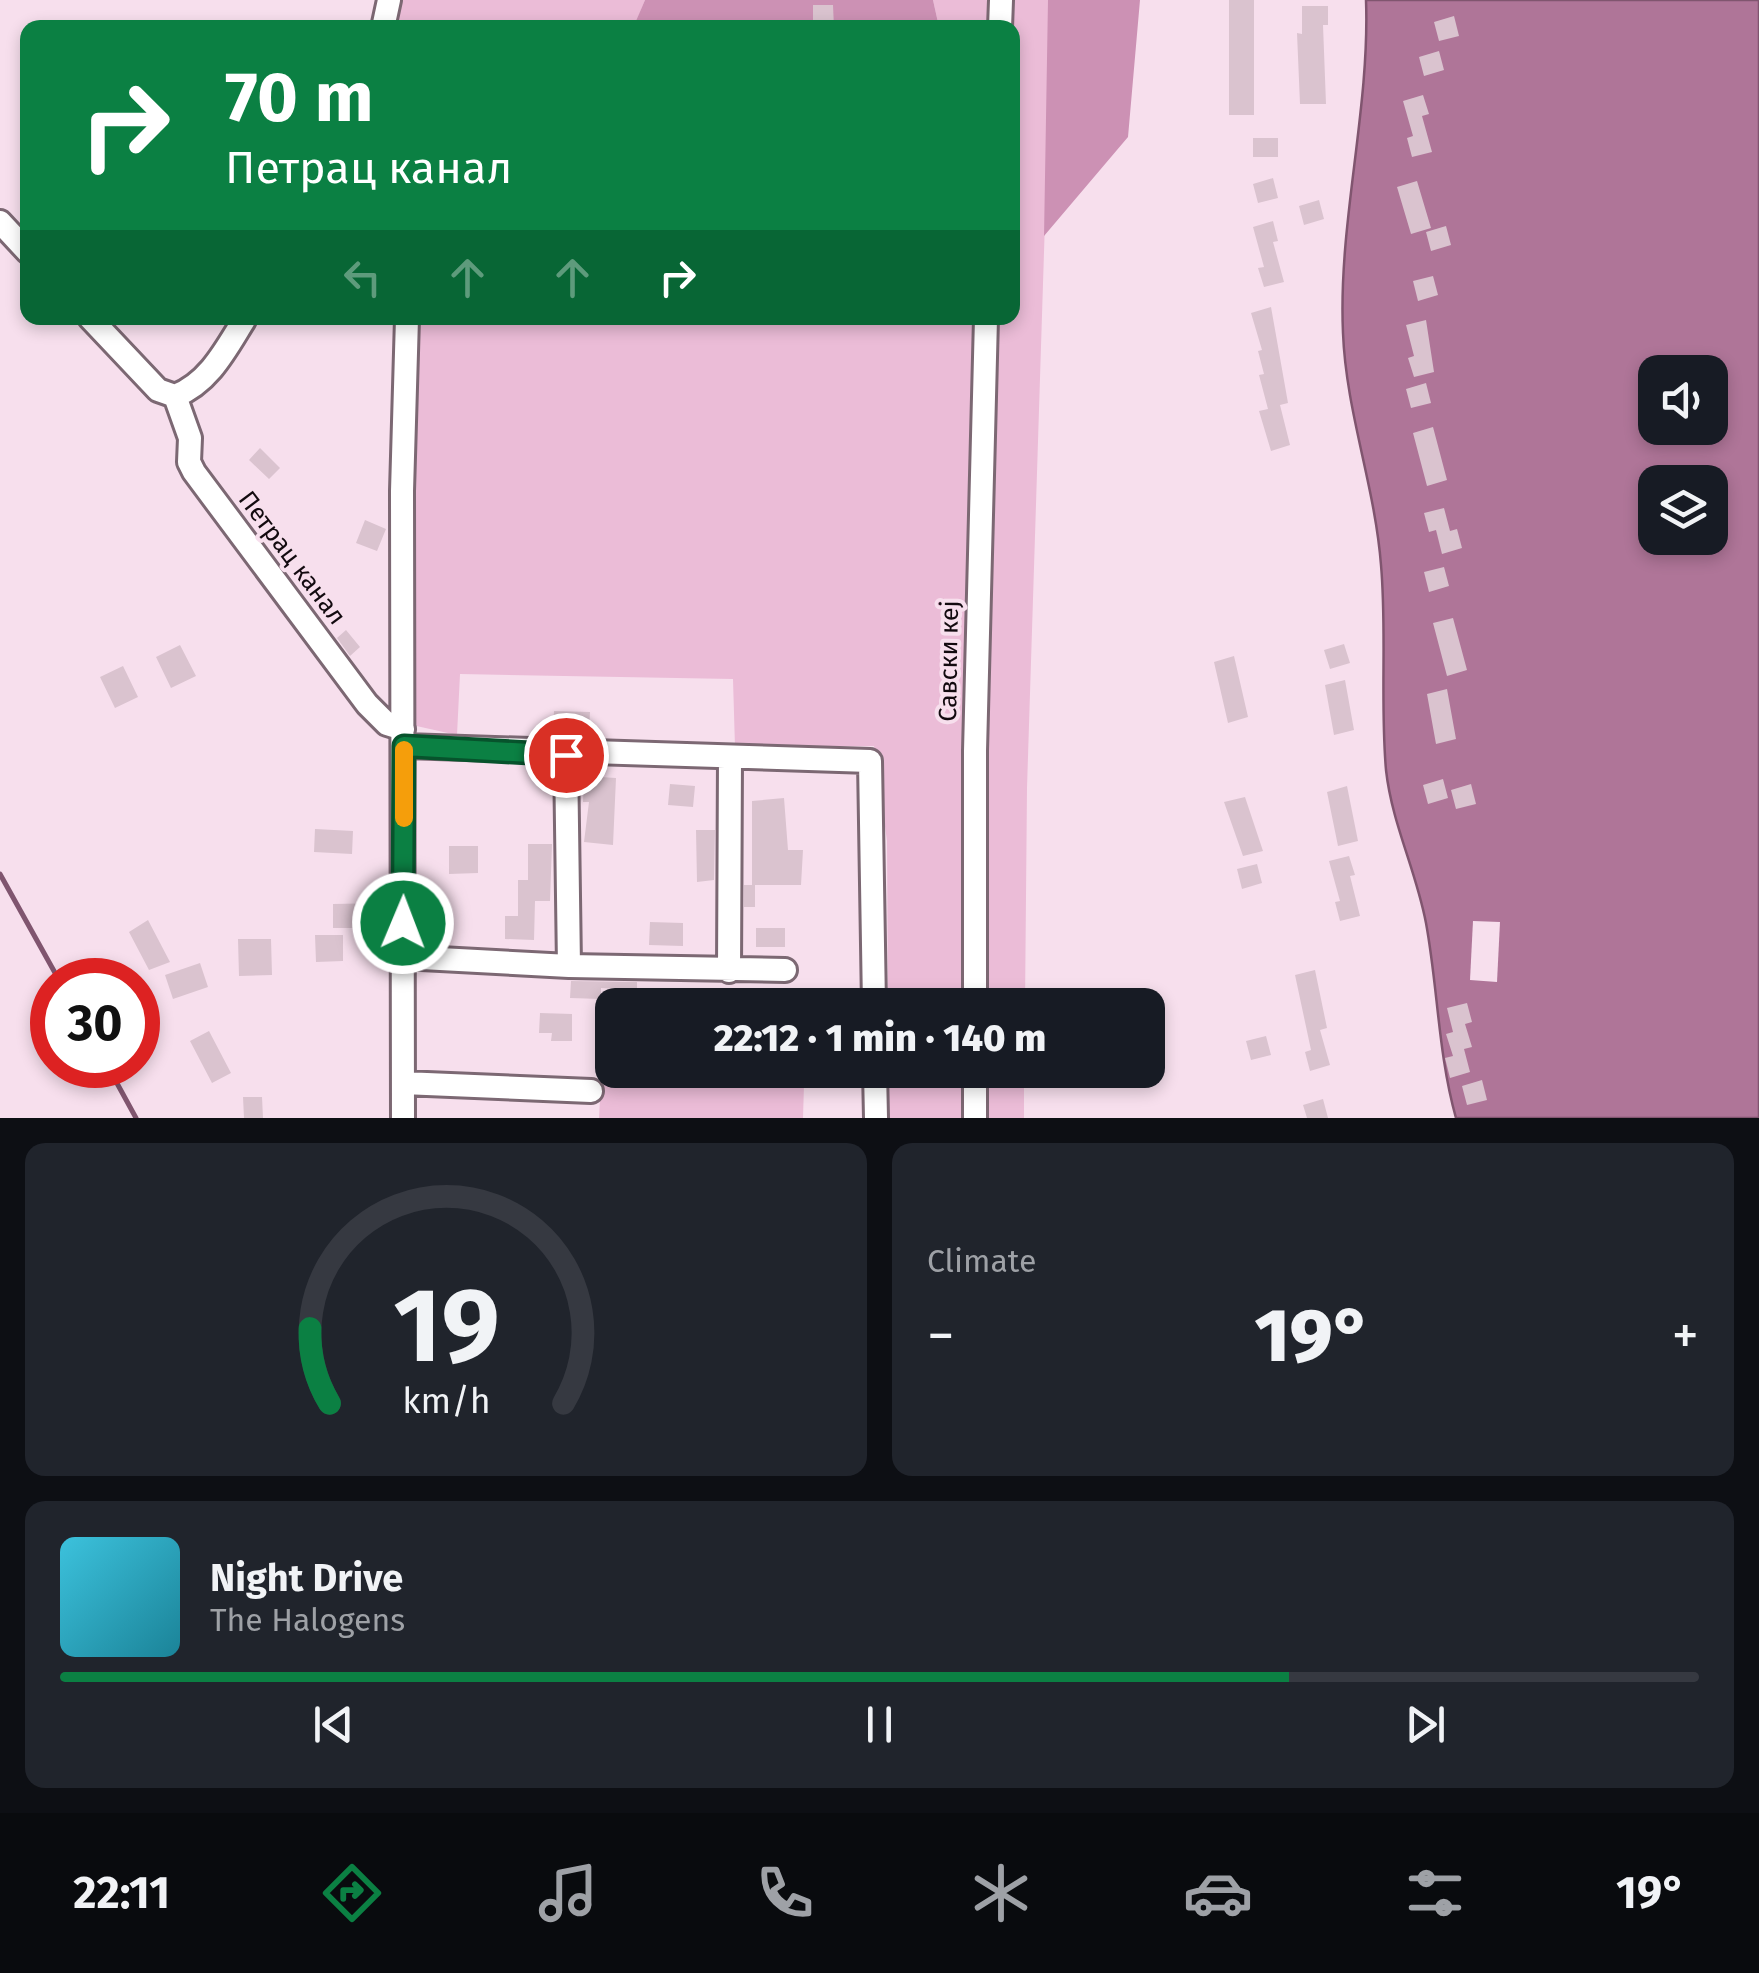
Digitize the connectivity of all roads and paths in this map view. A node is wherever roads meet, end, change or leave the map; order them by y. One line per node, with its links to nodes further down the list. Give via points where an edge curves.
1 (0, 222): 2 (street)
2 (20, 243)
3 (97, 325): 7 (street, via 158,390)
4 (241, 325): 7 (street, via 215,366)
5 (407, 325): 8 (street)
6 (986, 325): 16 (street, Савски кеј)
7 (176, 396): 8 (street, Петрац канал, via 194,472 367,704)
8 (404, 738): 9 (street); 11 (street)
9 (566, 755): 10 (street); 12 (street)
10 (730, 758): 13 (street); 15 (street, via 870,760)
11 (403, 957): 12 (street); 17 (street)
12 (569, 966): 13 (street)
13 (729, 970): 14 (street)
14 (786, 970)
15 (874, 988)
16 (975, 988)
17 (403, 1083): 20 (street); 21 (street)
18 (875, 1088): 22 (street)
19 (975, 1088): 23 (street)
20 (591, 1091)
21 (403, 1118)
22 (876, 1118)
23 (974, 1118)

